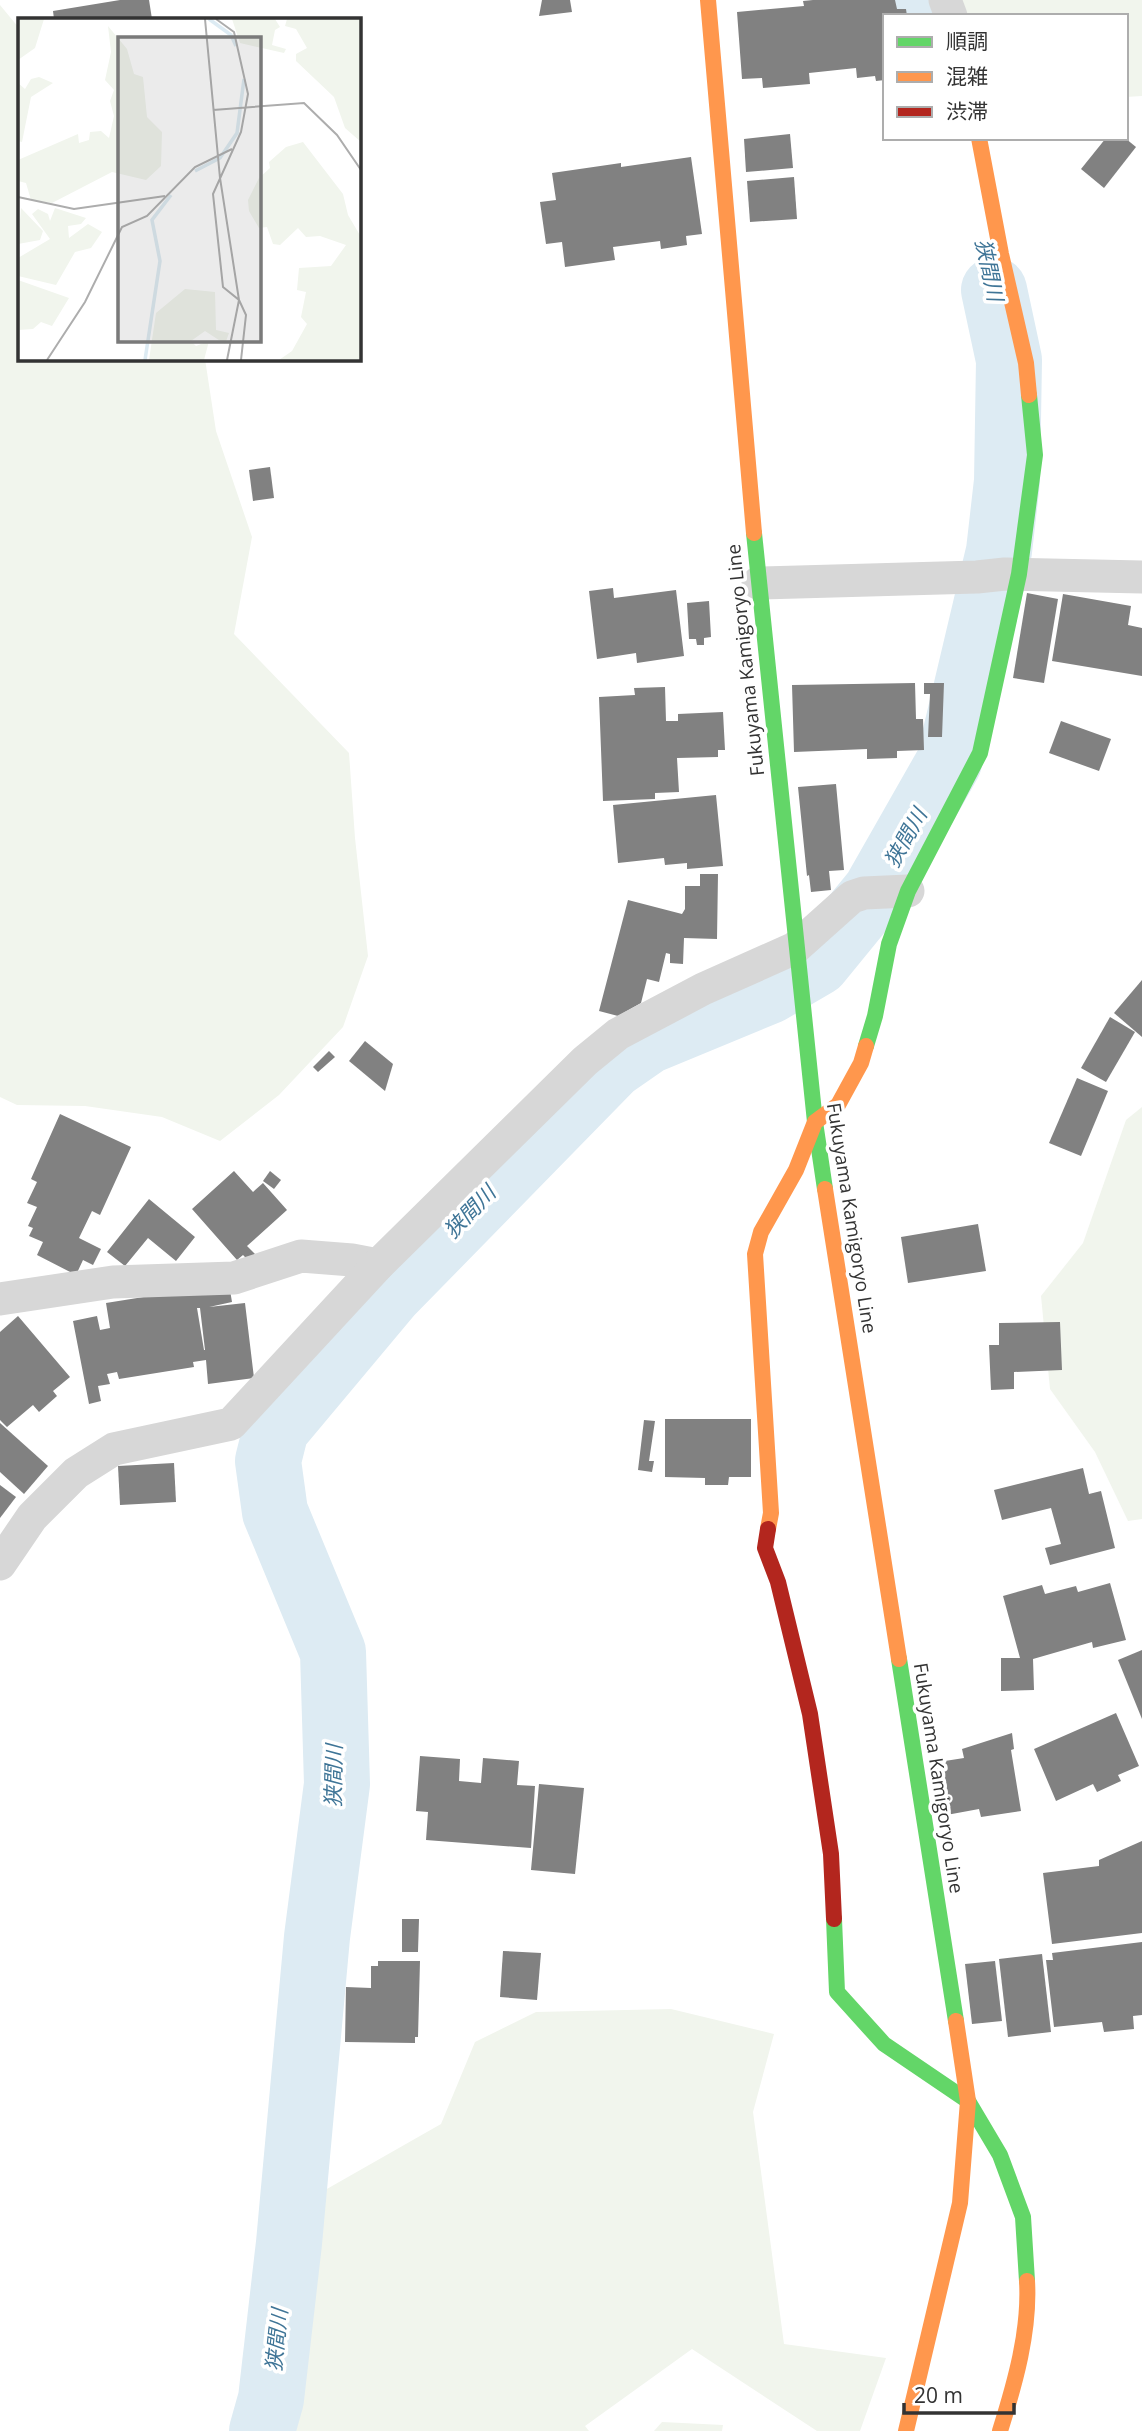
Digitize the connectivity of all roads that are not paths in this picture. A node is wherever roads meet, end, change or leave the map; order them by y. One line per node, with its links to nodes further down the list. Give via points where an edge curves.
1 (708, 0): 5 (main road, Fukuyama Kamigoryo Line)
2 (979, 140): 3 (main road, via 1026,363 1035,454)
3 (1000, 575): 4 (street); 5 (street); 6 (main road, via 979,753)
4 (1142, 577)
5 (758, 583): 7 (main road, Fukuyama Kamigoryo Line)
6 (908, 891): 7 (street, via 852,897); 8 (main road, via 861,1063 838,1105)
7 (796, 954): 8 (main road, Fukuyama Kamigoryo Line); 9 (street, via 703,989 618,1034 584,1061)
8 (815, 1122): 12 (main road, Fukuyama Kamigoryo Line); 12 (main road, via 796,1170 761,1232 755,1254 771,1513 765,1548 778,1582 810,1714 831,1854 837,1992 884,2044)
9 (378, 1265): 10 (street, via 301,1256 234,1279 113,1282); 11 (street, via 231,1424 114,1449 76,1473 32,1517)
10 (0, 1299)
11 (0, 1564)
12 (968, 2101): 13 (main road, Fukuyama Kamigoryo Line, via 960,2203); 14 (main road, via 1000,2155 1023,2217 1028,2304 1014,2388)
13 (906, 2431)
14 (1000, 2431)

